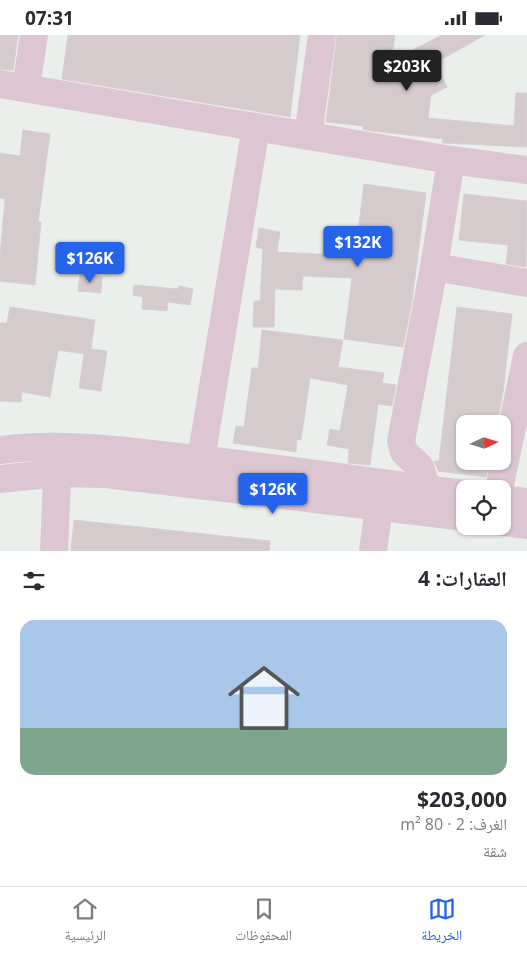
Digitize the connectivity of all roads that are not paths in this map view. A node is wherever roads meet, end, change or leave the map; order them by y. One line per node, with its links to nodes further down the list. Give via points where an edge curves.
1 (34, 35): 3 (street)
2 (322, 35): 5 (street)
3 (13, 86): 4 (street)
4 (256, 127): 5 (street); 13 (street)
5 (308, 136): 6 (street)
6 (451, 160): 7 (street); 8 (street)
7 (527, 169)
8 (434, 267): 9 (street); 17 (street, via 401,441 404,451 420,467)
9 (527, 283)
10 (526, 361): 16 (street)
11 (58, 446): 12 (street); 13 (street); 14 (street)
12 (0, 450)
13 (201, 459): 17 (street)
14 (57, 473): 15 (street); 21 (street, via 106,474); 25 (street)
15 (0, 479)
16 (501, 480)
17 (427, 489): 18 (street)
18 (456, 493)
19 (511, 500): 20 (street)
20 (527, 501)
21 (379, 506): 22 (street); 26 (street)
22 (456, 516)
23 (511, 523): 24 (street)
24 (527, 525)
25 (54, 551)
26 (373, 551)

